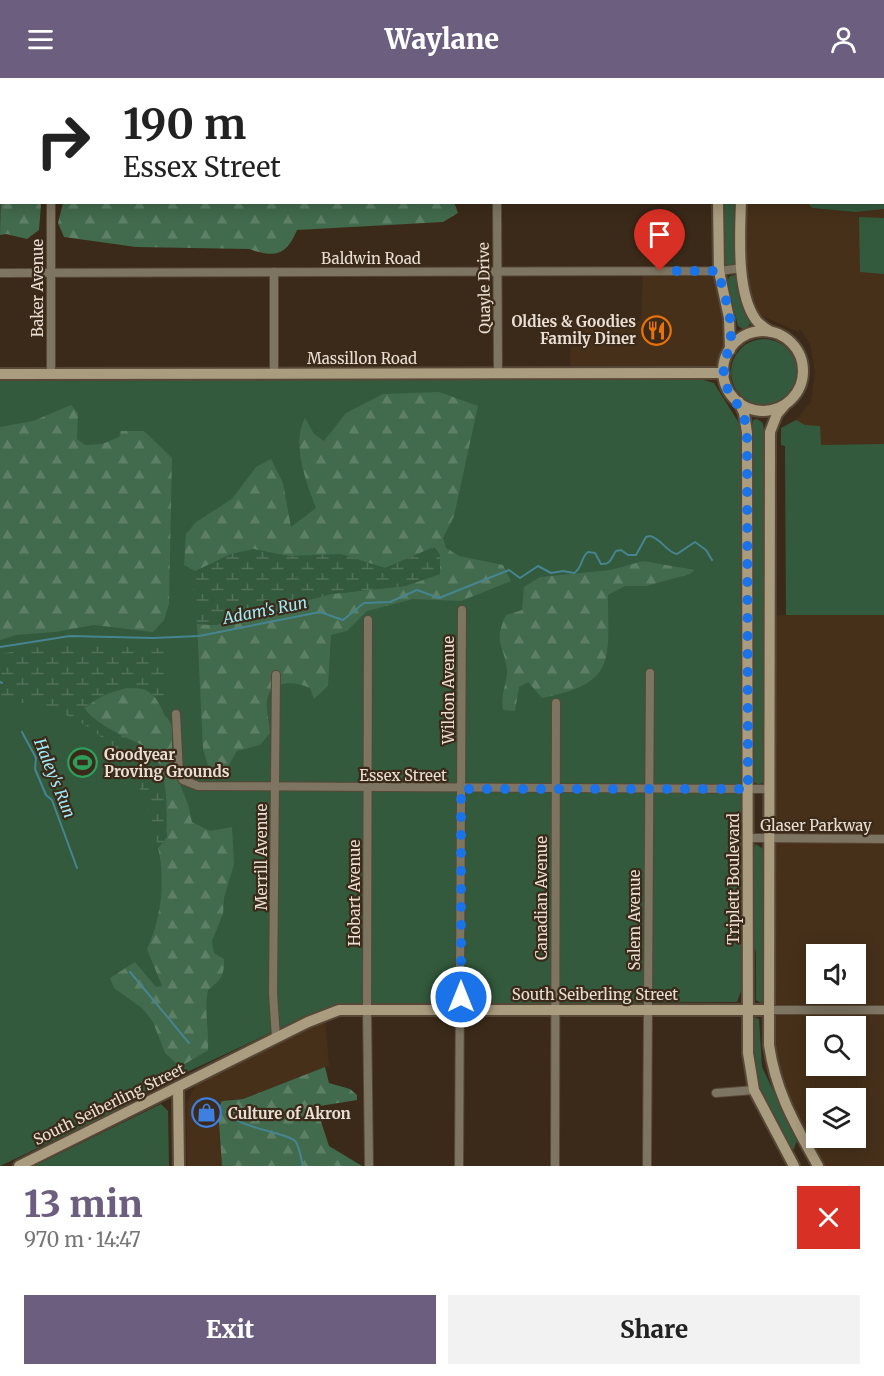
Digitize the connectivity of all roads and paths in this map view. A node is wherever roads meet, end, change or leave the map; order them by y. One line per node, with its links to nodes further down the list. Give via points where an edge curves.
1 (51, 204): 10 (street, Baker Avenue)
2 (496, 204): 6 (street, Quayle Drive)
3 (718, 204): 7 (main road)
4 (741, 204): 5 (main road)
5 (742, 268): 7 (street, Baldwin Road); 11 (main road, via 748,304 756,320)
6 (497, 271): 7 (street, Baldwin Road); 8 (street, Baldwin Road); 13 (street, Quayle Drive)
7 (718, 271): 12 (main road, via 729,318)
8 (274, 272): 10 (street, Baldwin Road); 14 (street)
9 (0, 273): 10 (street, Baldwin Road)
10 (51, 273): 17 (street, Baker Avenue)
11 (771, 332): 12 (main road, via 751,334); 19 (main road, via 793,345 803,366 799,389)
12 (730, 350): 15 (main road)
13 (498, 372): 14 (main road, Massillon Road); 15 (main road, Massillon Road)
14 (274, 373): 17 (main road, Massillon Road)
15 (724, 373): 18 (main road, via 728,389)
16 (0, 374): 17 (main road, Massillon Road)
17 (51, 374)
18 (739, 402): 19 (main road, via 761,411); 29 (main road, Triplett Boulevard, via 747,433)
19 (784, 406): 30 (main road, via 770,432)
20 (462, 609): 28 (street, Wildon Avenue)
21 (368, 620): 27 (street, Hobart Avenue)
22 (650, 673): 32 (street, Salem Avenue)
23 (276, 675): 26 (street, Merrill Avenue)
24 (556, 703): 31 (street, Canadian Avenue)
25 (176, 714): 26 (street, Essex Street, via 178,764 183,780 210,788)
26 (274, 787): 27 (street, Essex Street); 43 (street, Merrill Avenue)
27 (368, 789): 28 (street, Essex Street); 36 (street, Hobart Avenue)
28 (461, 789): 31 (street, Essex Street); 37 (street, Wildon Avenue)
29 (748, 789): 30 (street, Essex Street); 32 (street, Essex Street); 33 (main road, Triplett Boulevard)
30 (768, 789): 34 (main road)
31 (555, 790): 32 (street, Essex Street); 38 (street, Canadian Avenue)
32 (650, 790): 39 (street, Salem Avenue)
33 (748, 838): 34 (street, Glaser Parkway); 40 (main road, Triplett Boulevard)
34 (768, 838): 35 (street, Glaser Parkway); 41 (main road)
35 (884, 839)
36 (367, 1009): 37 (main road, South Seiberling Street); 43 (main road, South Seiberling Street, via 331,1012); 49 (street, Hobart Avenue)
37 (461, 1009): 38 (main road, South Seiberling Street); 50 (street, Wildon Avenue)
38 (555, 1009): 39 (main road, South Seiberling Street); 51 (street, Canadian Avenue)
39 (649, 1009): 40 (main road, South Seiberling Street); 52 (street, Salem Avenue)
40 (748, 1010): 41 (main road, South Seiberling Street); 45 (main road, Triplett Boulevard, via 748,1053)
41 (769, 1010): 42 (street, South Seiberling Street); 54 (main road, via 769,1045 777,1086)
42 (884, 1010)
43 (276, 1038): 44 (main road, South Seiberling Street)
44 (178, 1087): 47 (main road, South Seiberling Street); 48 (main road)
45 (754, 1090): 46 (street); 53 (main road, Triplett Boulevard)
46 (716, 1093)
47 (19, 1166)
48 (179, 1166)
49 (369, 1166)
50 (459, 1166)
51 (555, 1166)
52 (647, 1166)
53 (794, 1166)
54 (818, 1166)

